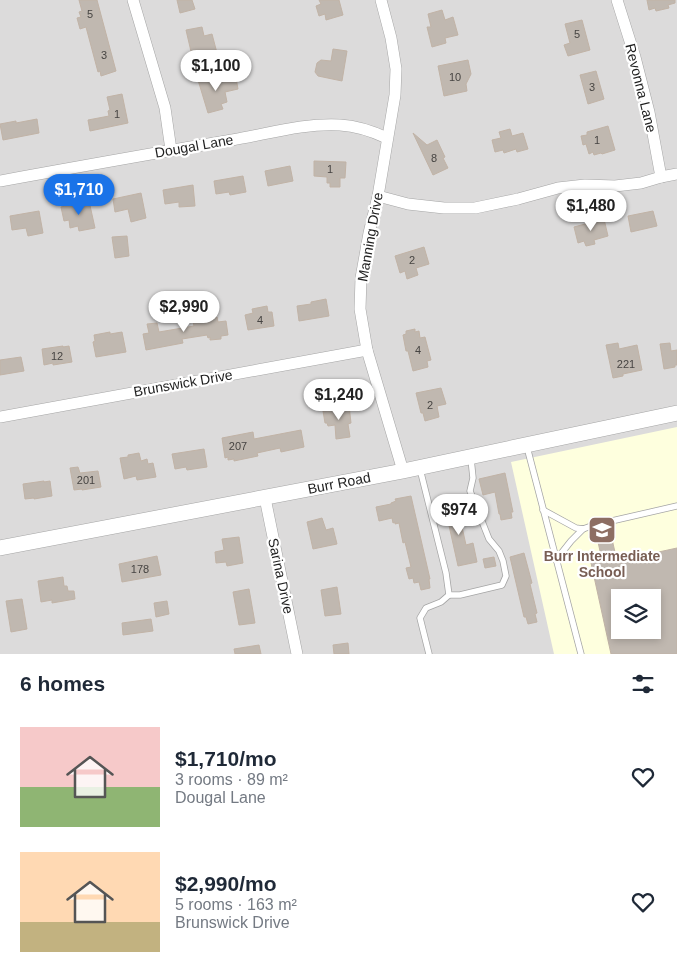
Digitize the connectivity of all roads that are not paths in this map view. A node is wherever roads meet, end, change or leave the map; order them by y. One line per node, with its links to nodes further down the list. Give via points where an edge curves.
1 (133, 0): 5 (street, via 165,108)
2 (381, 0): 4 (street, Manning Drive, via 396,69 395,96)
3 (617, 0): 7 (street, Revonna Lane, via 649,112)
4 (387, 138): 5 (street, Dougal Lane, via 368,129 341,125 298,127); 9 (street, Manning Drive)
5 (171, 150): 8 (street, Dougal Lane)
6 (677, 174): 7 (street)
7 (661, 177): 9 (street, via 615,186 558,188 475,208 408,204)
8 (0, 181)
9 (378, 196): 10 (street, Manning Drive, via 361,278 360,309)
10 (367, 350): 12 (street, Brunswick Drive); 16 (street, Manning Drive)
11 (677, 413): 13 (street, Burr Road)
12 (0, 416)
13 (526, 445): 14 (street, Burr Road); 19 (lane)
14 (470, 456): 15 (street, Burr Road); 23 (lane, via 473,478 470,491 489,539 503,560 506,576 502,585)
15 (419, 467): 16 (street, Burr Road); 23 (lane)
16 (403, 471): 17 (street, Burr Road)
17 (265, 498): 21 (street, Burr Road); 24 (street, Sarina Drive)
18 (677, 506): 20 (lane)
19 (543, 510): 20 (lane); 22 (lane)
20 (583, 529): 22 (lane)
21 (0, 548)
22 (556, 560): 26 (lane)
23 (449, 595): 25 (lane, via 426,608 420,618)
24 (297, 654)
25 (429, 654)
26 (581, 654)

